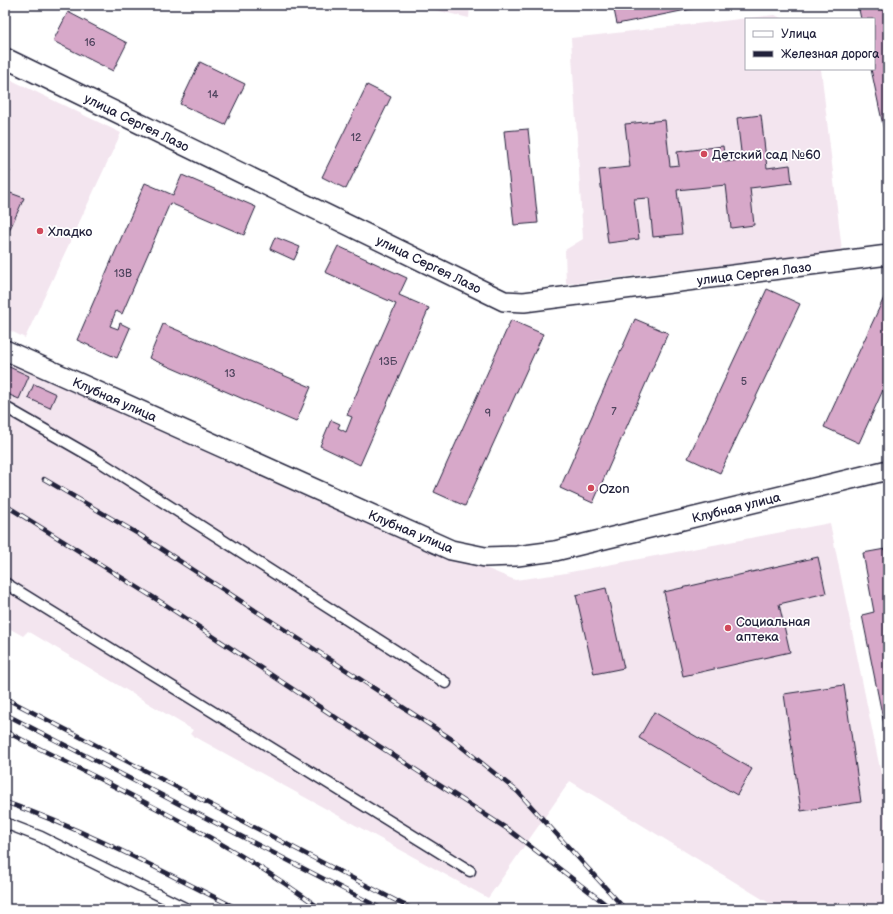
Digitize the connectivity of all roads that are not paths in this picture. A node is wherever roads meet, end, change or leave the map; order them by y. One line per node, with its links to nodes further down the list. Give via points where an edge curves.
1 (5, 58): 2 (street, улица Сергея Лазо, via 504,301 524,302)
2 (888, 255)
3 (5, 350): 5 (street, Клубная улица, via 451,550 485,557 555,551)
4 (5, 407): 7 (lane, via 99,461)
5 (888, 470)
6 (5, 583): 9 (lane)
7 (446, 683)
8 (5, 823): 10 (lane, via 41,837)
9 (470, 871)
10 (187, 909)

